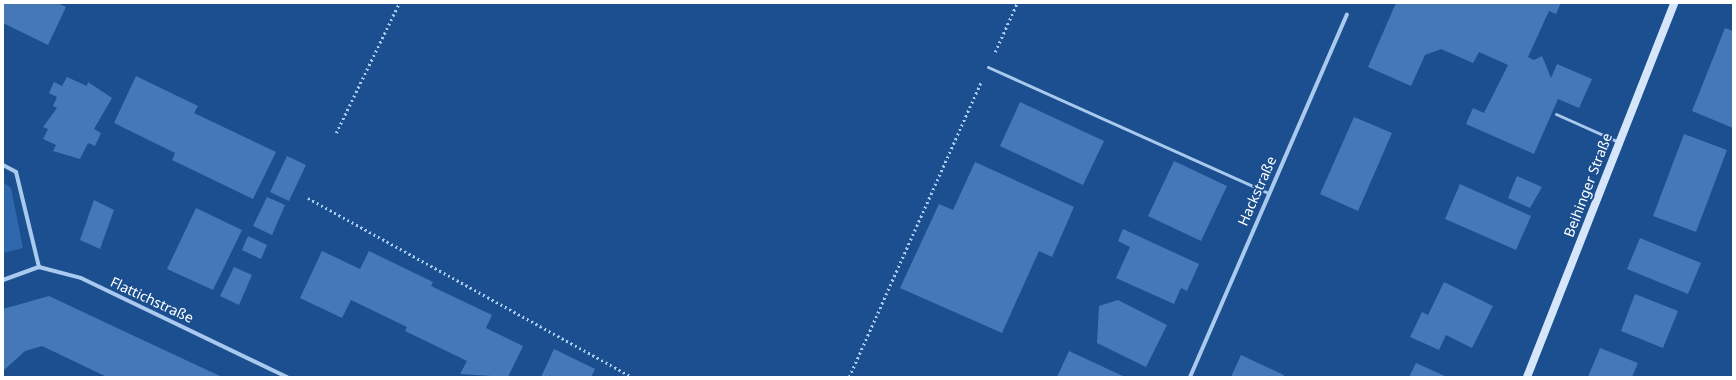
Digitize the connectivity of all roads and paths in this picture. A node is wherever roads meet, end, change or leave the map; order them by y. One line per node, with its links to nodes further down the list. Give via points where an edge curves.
1 (399, 3): 7 (path)
2 (1017, 3): 5 (path)
3 (1674, 3): 8 (main road, Beihinger Straße)
4 (1347, 15): 10 (street, Hackstraße)
5 (988, 67): 10 (lane); 16 (path)
6 (1556, 114): 8 (lane)
7 (336, 134)
8 (1619, 142): 18 (main road, Beihinger Straße)
9 (3, 165): 12 (street, via 16,172)
10 (1268, 193): 17 (street, Hackstraße)
11 (308, 198): 15 (path)
12 (39, 267): 13 (street); 14 (street, Flattichstraße, via 81,278)
13 (3, 280)
14 (287, 377)
15 (632, 377)
16 (849, 377)
17 (1190, 377)
18 (1527, 377)

